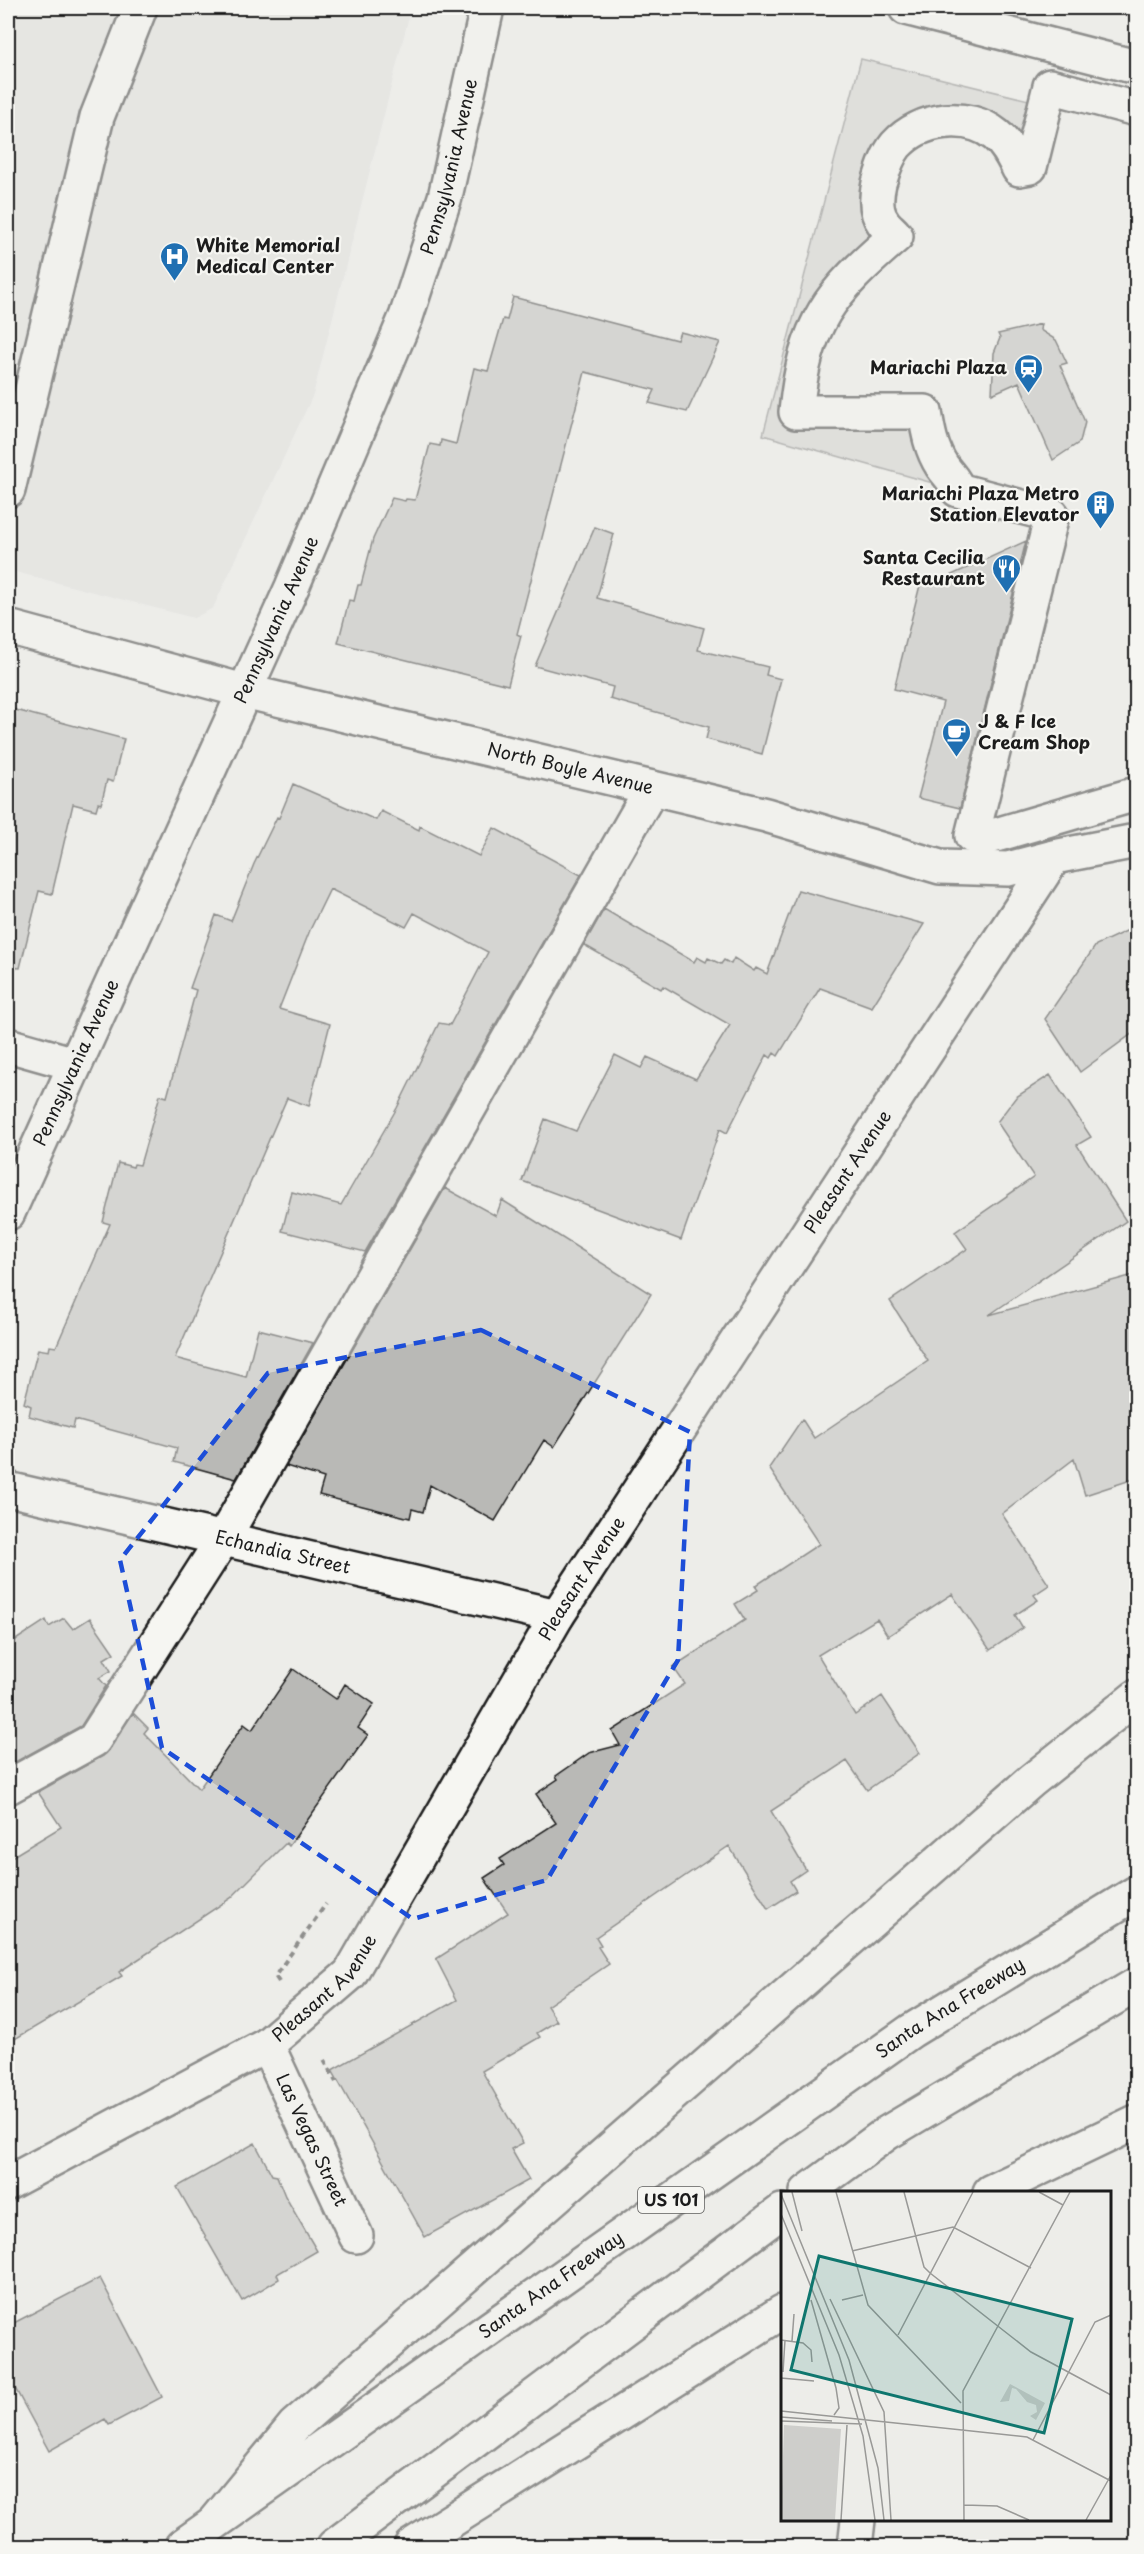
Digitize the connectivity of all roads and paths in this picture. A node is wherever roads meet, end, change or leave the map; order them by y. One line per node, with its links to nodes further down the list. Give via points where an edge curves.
1 (140, 8): 6 (main road, via 97,117)
2 (487, 8): 8 (main road, Pennsylvania Avenue, via 445,197 406,317)
3 (906, 8): 4 (main road)
4 (1137, 67)
5 (1137, 109): 10 (main road, via 1050,86 1030,167 1019,169 997,135 966,122 931,124 897,144 885,165 875,198 882,221 896,236 857,270 830,302 812,333 800,375 796,412 925,412 928,438 958,490 1052,514 972,836 989,837)
6 (8, 490)
7 (8, 627): 8 (main road, North Boyle Avenue)
8 (244, 691): 9 (main road, North Boyle Avenue); 14 (main road, Pennsylvania Avenue)
9 (652, 788): 12 (main road, North Boyle Avenue, via 766,815 940,867 1008,869); 17 (main road)
10 (1137, 794)
11 (1137, 842): 12 (main road, North Boyle Avenue)
12 (1054, 857): 18 (main road, Pleasant Avenue)
13 (8, 1045): 14 (main road)
14 (75, 1064): 15 (main road, Pennsylvania Avenue)
15 (8, 1212)
16 (8, 1489): 17 (main road, Echandia Street)
17 (223, 1539): 18 (main road, Echandia Street); 20 (main road, via 94,1740)
18 (557, 1616): 25 (main road, Pleasant Avenue, via 350,1974)
19 (1137, 1697): 36 (main road, via 1031,1781 294,2426)
20 (8, 1786)
21 (1137, 1893): 36 (main road, Santa Ana Freeway / US 101, via 911,2031)
22 (326, 1904): 24 (path, via 275,1976)
23 (1137, 1985): 30 (main road, via 887,2133)
24 (281, 1987)
25 (267, 2045): 29 (main road, Pleasant Avenue); 33 (main road, Las Vegas Street)
26 (324, 2060): 27 (path)
27 (336, 2082)
28 (1137, 2122): 31 (main road)
29 (8, 2183)
30 (810, 2191)
31 (994, 2191)
32 (781, 2212): 38 (main road)
33 (356, 2236)
34 (781, 2313): 39 (main road)
35 (858, 2521): 40 (main road)
36 (215, 2522): 37 (main road, Santa Ana Freeway / US 101)
37 (182, 2547)
38 (334, 2547)
39 (411, 2547)
40 (855, 2547)

